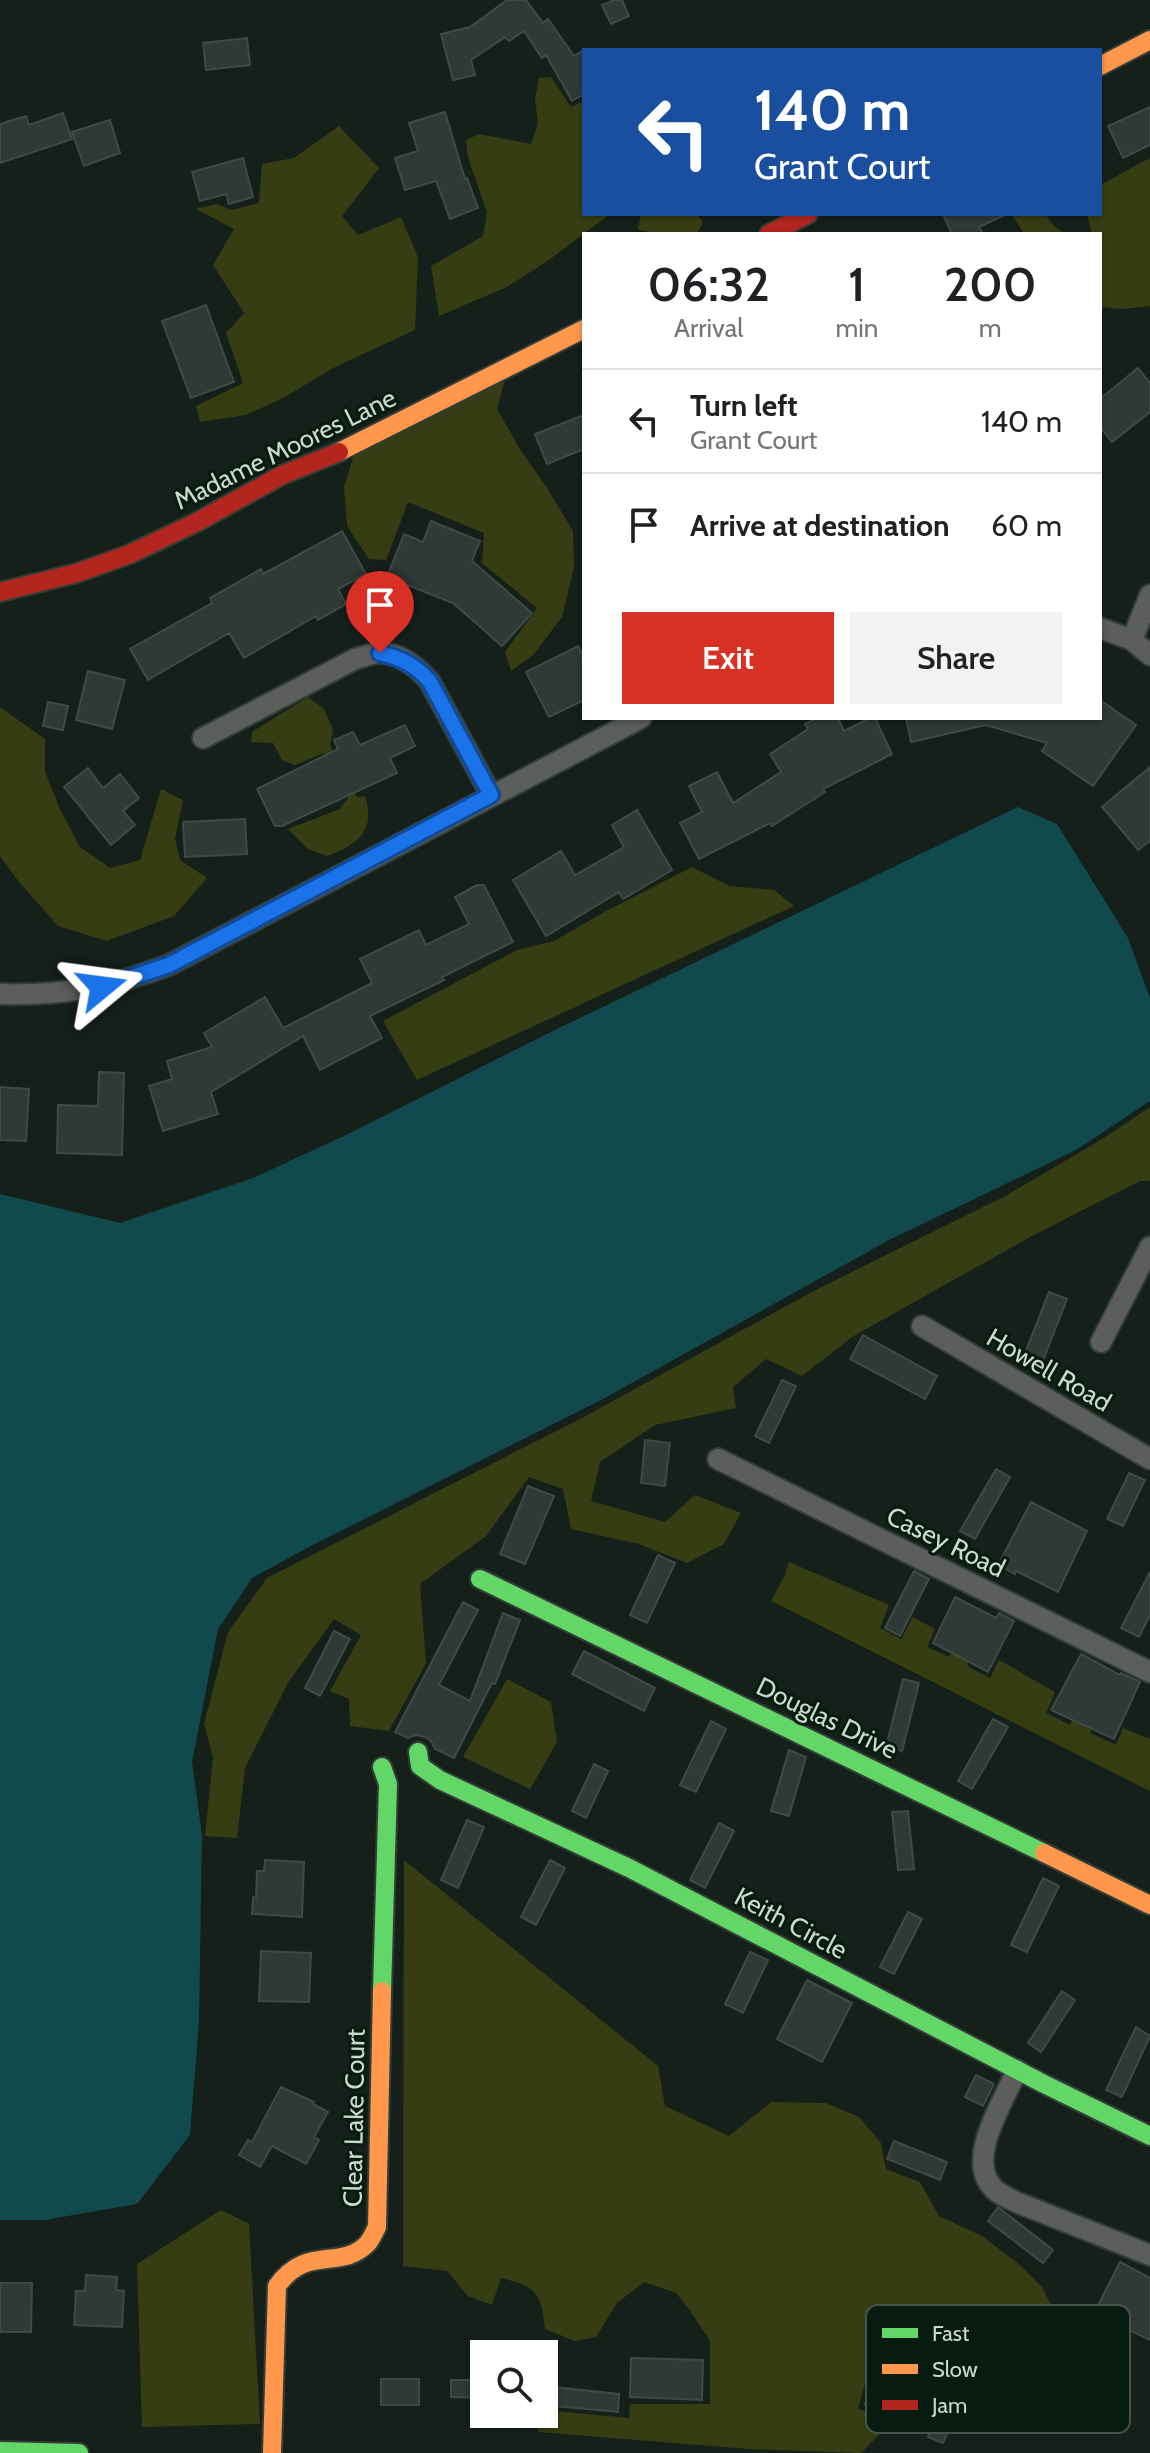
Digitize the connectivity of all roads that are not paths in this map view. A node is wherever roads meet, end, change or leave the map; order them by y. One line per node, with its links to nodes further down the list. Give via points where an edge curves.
1 (1150, 40): 2 (street)
2 (1102, 65)
3 (804, 216): 4 (street)
4 (773, 232)
5 (582, 330): 6 (street, Madame Moores Lane, via 130,554)
6 (0, 592)
7 (1150, 595): 9 (street)
8 (1102, 629): 9 (street)
9 (1132, 640): 10 (street)
10 (1150, 655)
11 (637, 720): 13 (street)
12 (203, 738): 13 (street, via 355,659 380,653 408,662 430,682)
13 (491, 795): 14 (street, via 169,965 69,993)
14 (0, 994)
15 (1150, 1247): 17 (street)
16 (922, 1326): 19 (street, Howell Road)
17 (1101, 1342)
18 (718, 1459): 21 (street, Casey Road)
19 (1150, 1459)
20 (480, 1579): 24 (street, Douglas Drive)
21 (1150, 1672)
22 (418, 1752): 25 (street, Keith Circle, via 420,1766 440,1780 629,1868)
23 (382, 1767): 31 (street, Clear Lake Court, via 388,1784 377,2227 367,2244 350,2254 299,2263 284,2272 277,2286)
24 (1150, 1905)
25 (1017, 2070): 26 (street, Keith Circle); 27 (street, via 983,2148 985,2177 995,2191)
26 (1150, 2136)
27 (1150, 2255)
28 (0, 2451): 29 (street)
29 (25, 2452): 30 (street)
30 (79, 2453)
31 (272, 2453)

